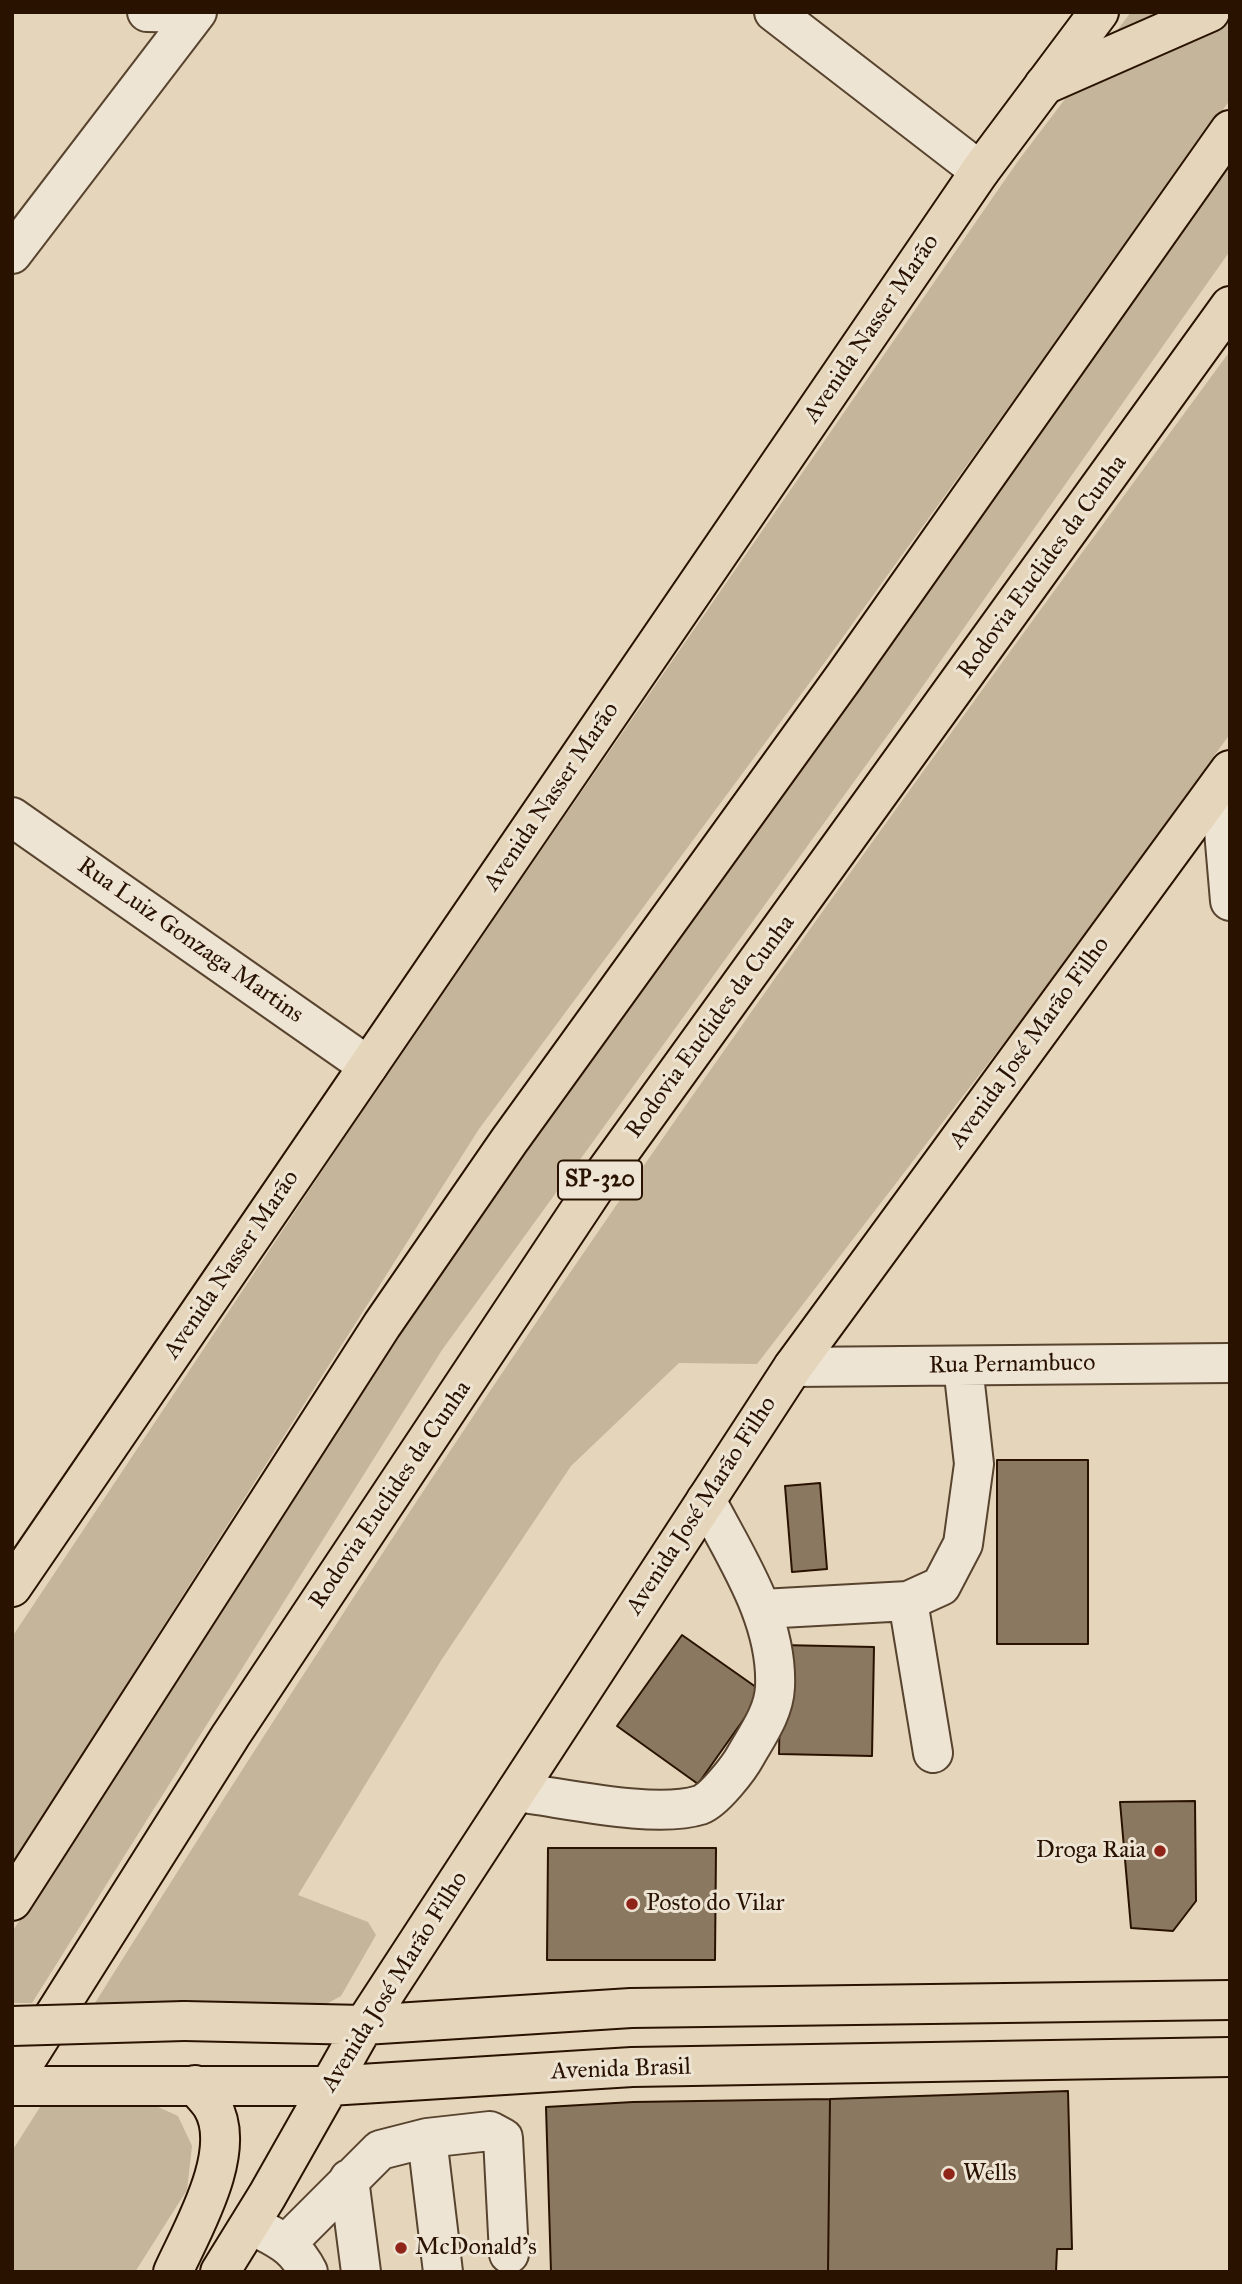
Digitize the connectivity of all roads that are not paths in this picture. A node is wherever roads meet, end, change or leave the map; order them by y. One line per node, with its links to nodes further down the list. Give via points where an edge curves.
1 (147, 12): 5 (street)
2 (774, 12): 8 (street)
3 (1099, 12): 6 (main road, Avenida Nasser Marão)
4 (1210, 12): 6 (main road)
5 (196, 13): 9 (street)
6 (1044, 85): 8 (main road, Avenida Nasser Marão)
7 (1230, 130): 24 (main road, via 382,1325)
8 (980, 171): 14 (main road, Avenida Nasser Marão)
9 (12, 254)
10 (1230, 306): 31 (main road, Rodovia Euclides da Cunha / SP-320, via 599,1181 231,1735)
11 (1225, 777): 13 (street); 17 (main road, Avenida José Marão Filho)
12 (12, 817): 14 (street, Rua Luiz Gonzaga Martins)
13 (1230, 901)
14 (368, 1066): 19 (main road, Avenida Nasser Marão)
15 (1230, 1363): 16 (street, Rua Pernambuco)
16 (963, 1366): 17 (street, Rua Pernambuco); 20 (street, via 974,1464 963,1544 942,1586)
17 (793, 1367): 18 (main road, Avenida José Marão Filho)
18 (706, 1500): 21 (street); 23 (main road, Avenida José Marão Filho)
19 (12, 1587)
20 (908, 1601): 21 (street); 22 (street)
21 (762, 1609): 23 (street, via 771,1642 775,1688 768,1717 737,1770 703,1804 667,1810)
22 (933, 1753)
23 (516, 1792): 27 (main road, Avenida José Marão Filho)
24 (12, 1901)
25 (1230, 2000): 26 (main road)
26 (631, 2008): 27 (main road); 30 (main road)
27 (364, 2025): 28 (main road, bridge, via 184,2021); 33 (main road, Avenida José Marão Filho)
28 (12, 2026)
29 (1230, 2057): 30 (main road, Avenida Brasil)
30 (632, 2067): 33 (main road, Avenida Brasil)
31 (12, 2084): 32 (main road, Avenida Brasil)
32 (186, 2086): 33 (main road, Avenida Brasil); 39 (main road, via 214,2108 222,2145 206,2201)
33 (329, 2086): 36 (main road, Avenida José Marão Filho)
34 (427, 2138): 35 (street, via 380,2150); 37 (street, via 490,2131 503,2138); 42 (street)
35 (349, 2179): 38 (street); 41 (street)
36 (249, 2224): 38 (street); 40 (main road, Avenida José Marão Filho)
37 (509, 2253)
38 (297, 2257)
39 (173, 2272)
40 (219, 2272)
41 (361, 2272)
42 (443, 2272)

